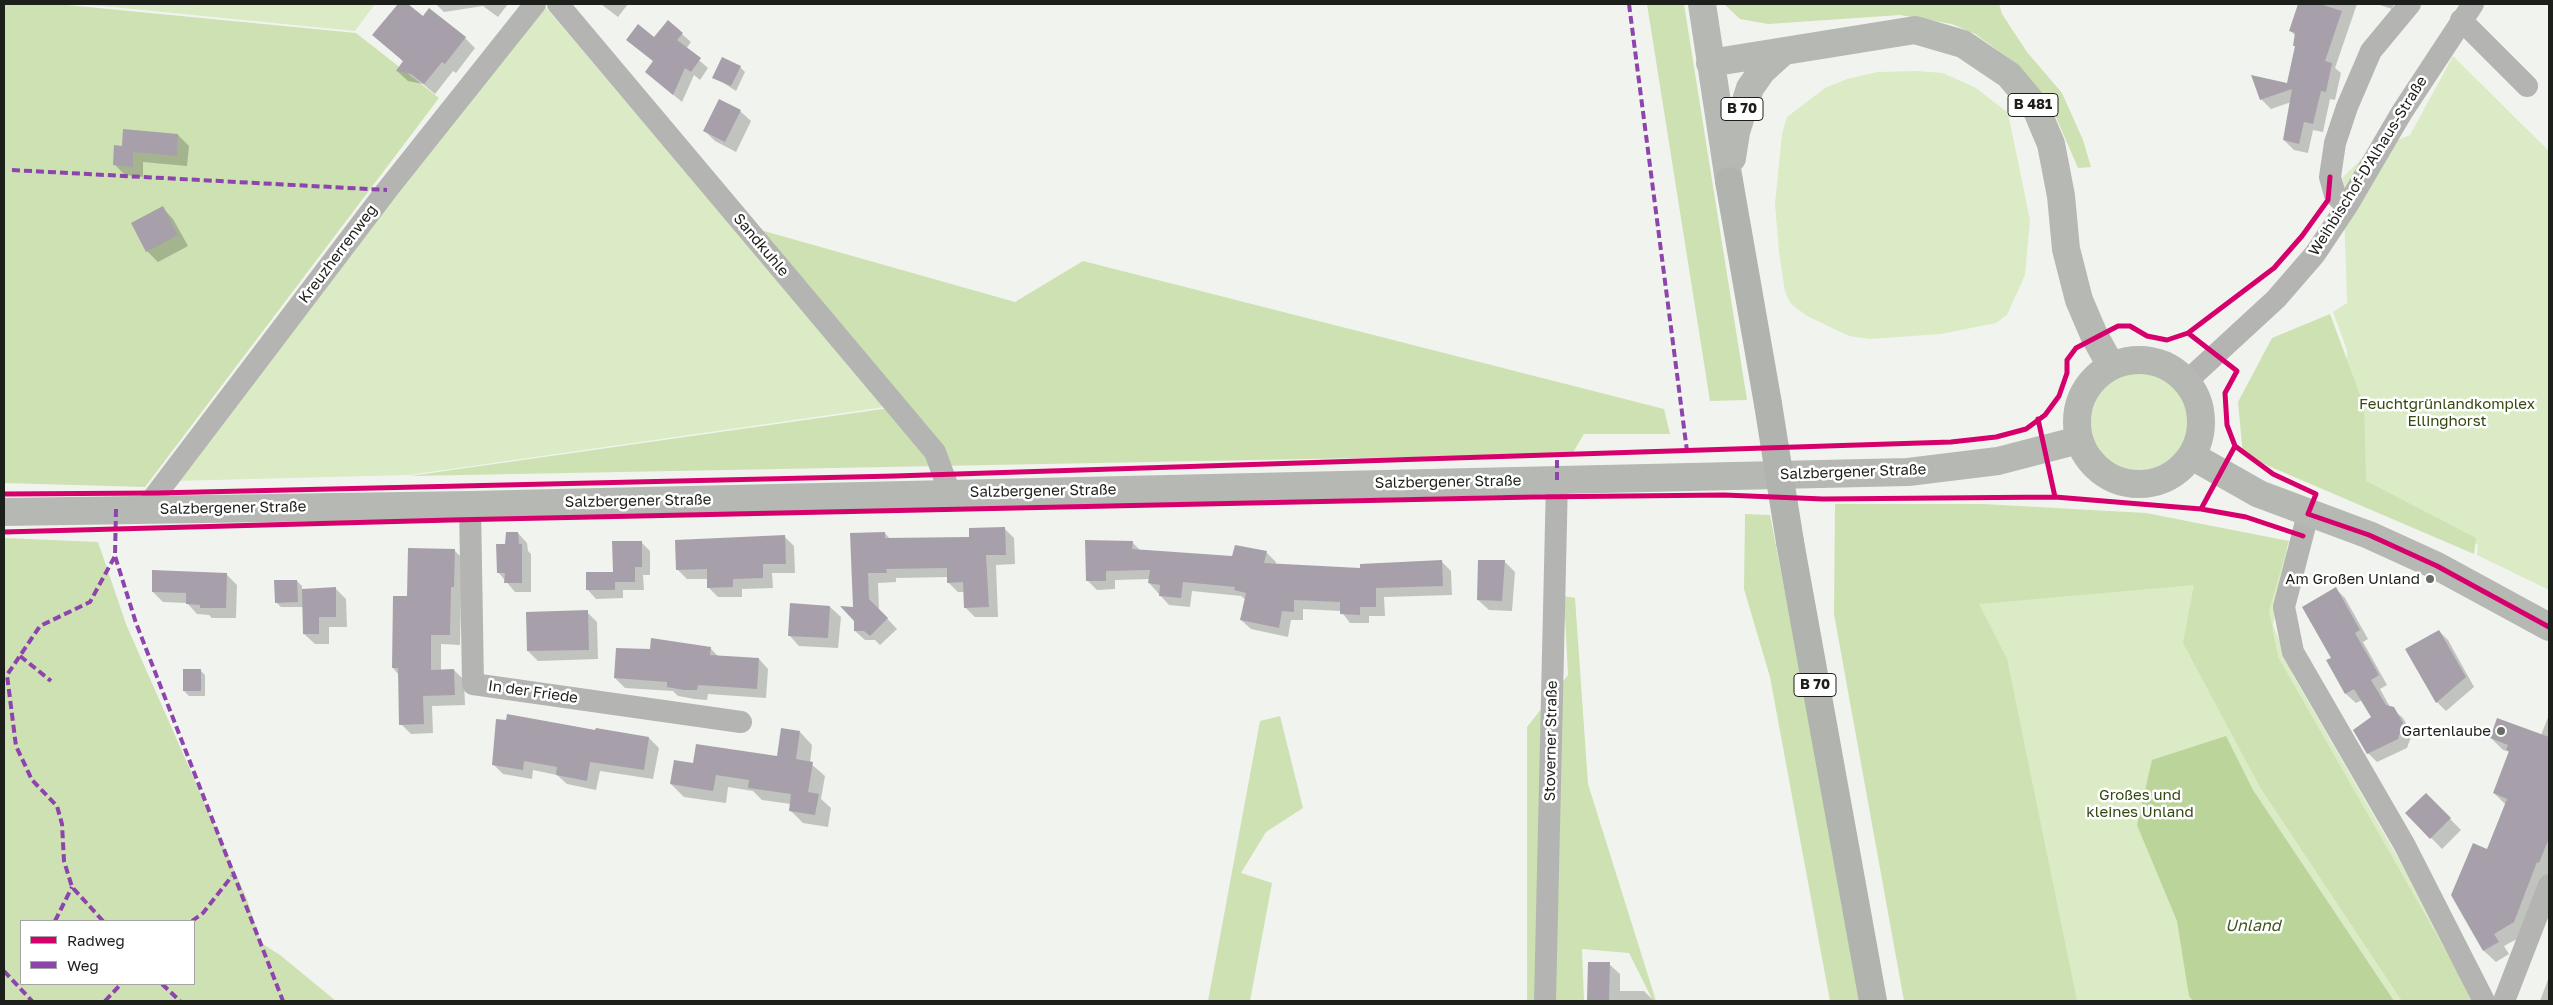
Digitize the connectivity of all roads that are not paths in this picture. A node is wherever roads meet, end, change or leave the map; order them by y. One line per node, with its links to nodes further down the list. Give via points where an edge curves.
1 (535, 4): 18 (street, Kreuzherrenweg, via 387,190)
2 (558, 4): 16 (street, Sandkuhle, via 935,452)
3 (1702, 4): 7 (main road, B 70)
4 (2410, 4): 10 (street, via 2371,51 2346,107 2335,143 2330,177 2335,195)
5 (2467, 12): 8 (street, via 2487,47); 10 (street, Weihbischof-D'Alhaus-Straße, via 2402,112)
6 (1784, 51): 7 (main road, B 481); 9 (main road, B 70, via 1762,71 1750,88 1736,132); 11 (main road, B 481, via 1915,30 1963,44 2009,76 2035,106 2051,144 2061,196 2066,249 2079,300)
7 (1710, 63): 9 (main road, B 70)
8 (2527, 86)
9 (1729, 181): 25 (highway, B 70, bridge)
10 (2347, 206): 12 (street, Weihbischof-D'Alhaus-Straße, via 2316,254 2276,299)
11 (2111, 366): 12 (main road, via 2143,359 2159,362); 13 (main road, via 2097,376 2079,406 2076,423)
12 (2187, 380): 14 (main road, via 2201,410 2199,442)
13 (2079, 440): 14 (main road, via 2090,461 2108,477 2130,484 2154,483 2176,473); 15 (main road, Salzbergener Straße, via 1998,460 1908,472)
14 (2192, 456): 20 (main road, via 2259,494)
15 (1557, 480): 16 (main road, Salzbergener Straße); 24 (street, Stoverner Straße)
16 (950, 493): 17 (main road, Salzbergener Straße)
17 (470, 505): 18 (main road, Salzbergener Straße); 22 (street, In der Friede, via 473,684)
18 (145, 508): 19 (main road, Salzbergener Straße)
19 (4, 512)
20 (2308, 514): 21 (main road, via 2369,535 2437,566); 26 (street, via 2284,607 2293,652 2404,844)
21 (2549, 627)
22 (741, 722)
23 (2549, 886): 27 (street)
24 (1545, 1001)
25 (1873, 1001)
26 (2484, 1001)
27 (2504, 1001)

